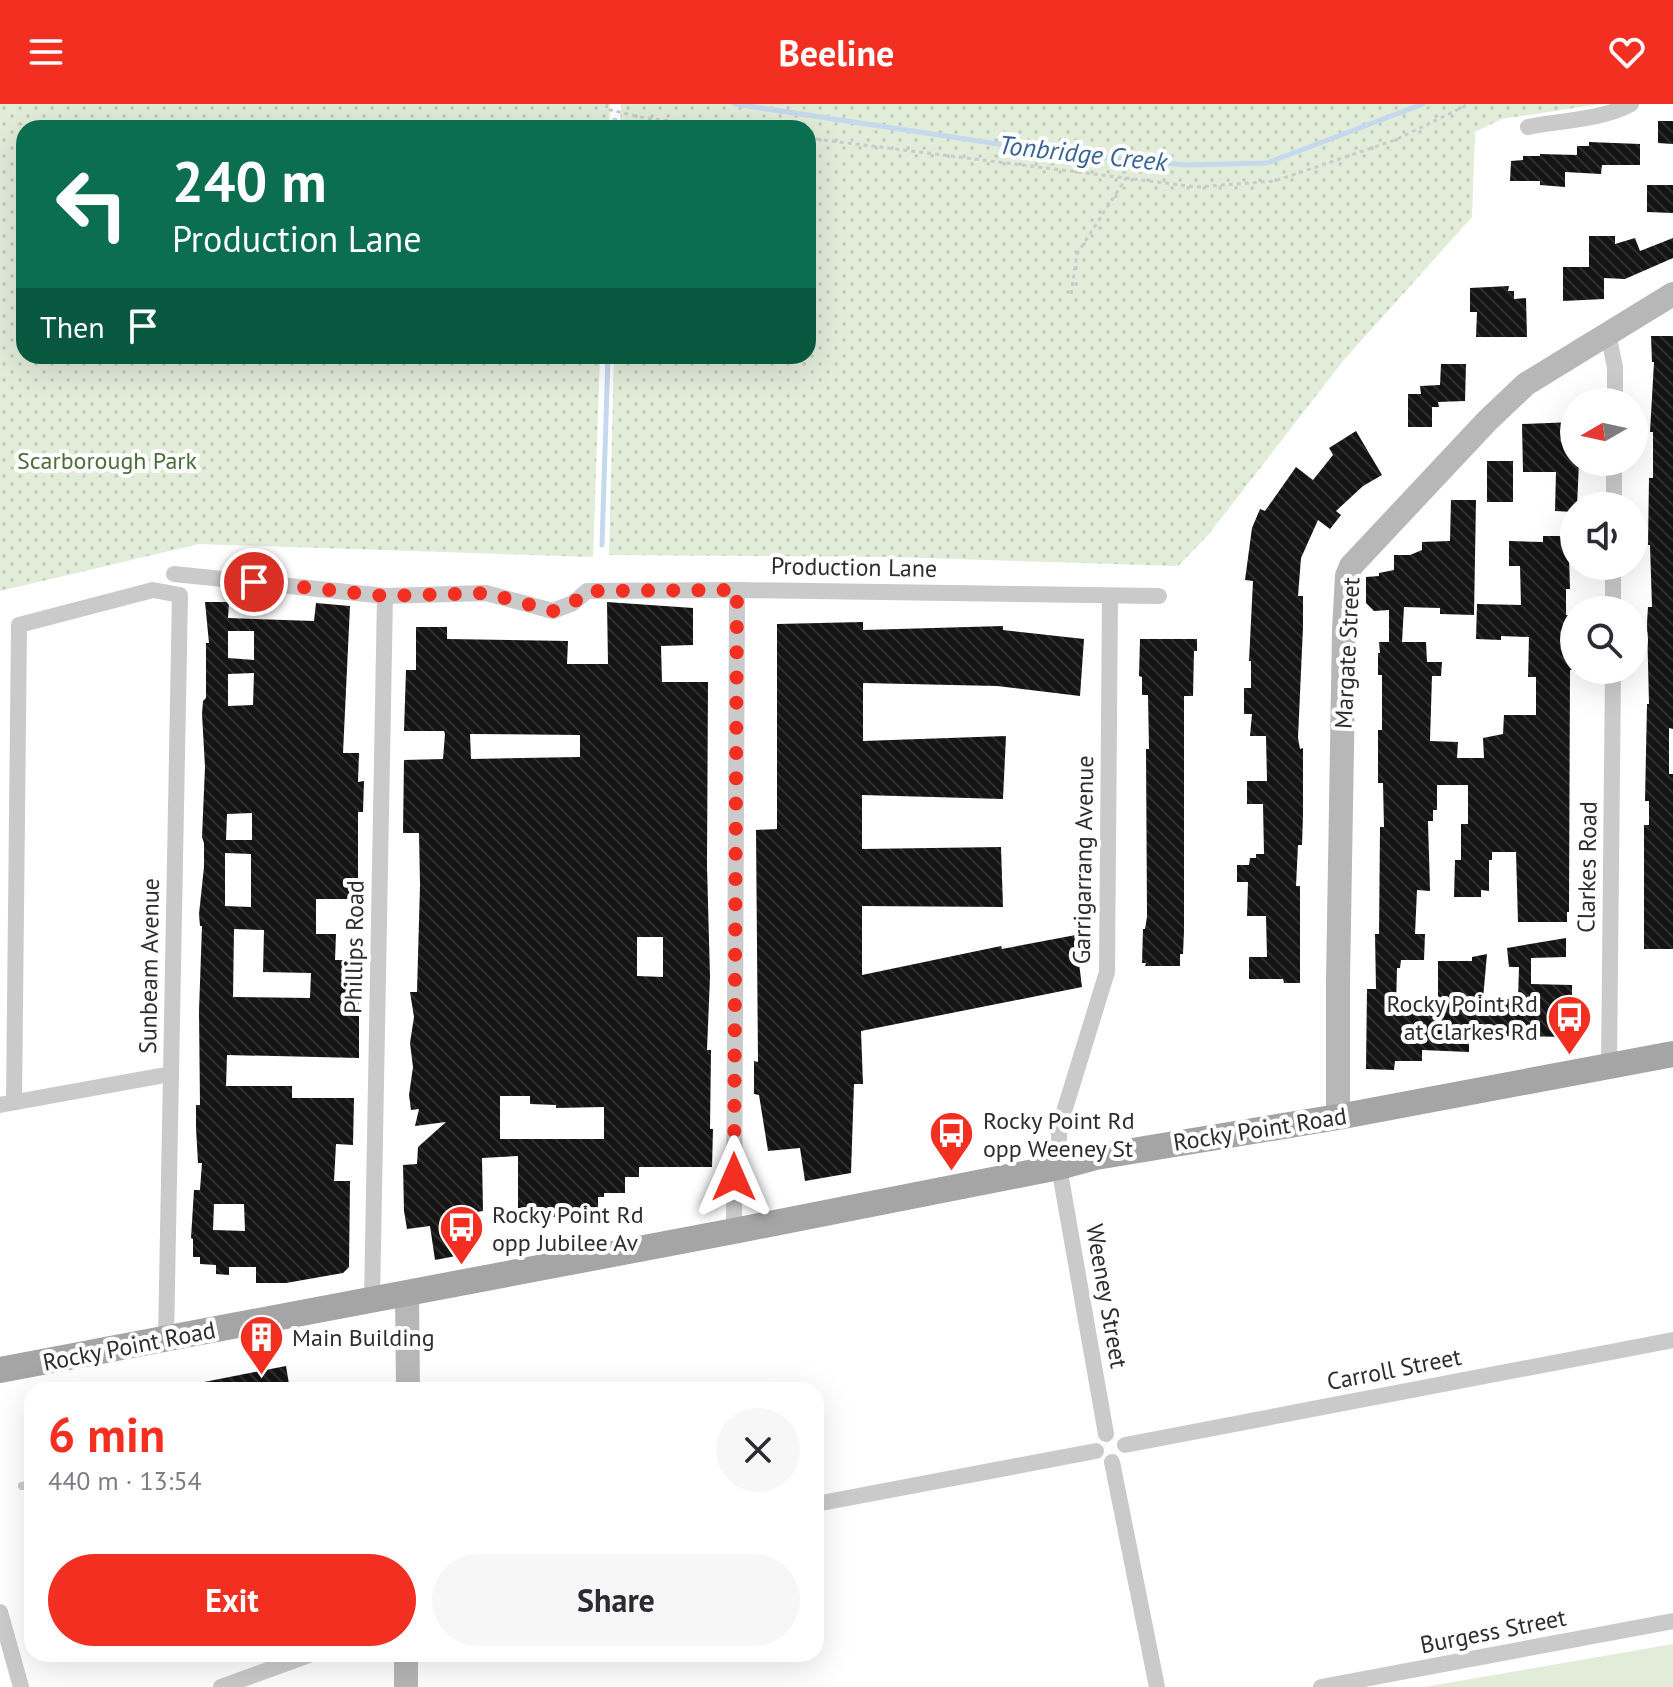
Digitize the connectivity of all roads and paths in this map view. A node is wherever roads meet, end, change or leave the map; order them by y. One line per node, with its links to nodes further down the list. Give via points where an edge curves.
1 (1469, 104): 7 (path, via 1395,140 1275,181 1197,187)
2 (1631, 104): 5 (street)
3 (607, 107): 4 (path)
4 (661, 120)
5 (1528, 127)
6 (816, 139): 7 (path)
7 (1126, 178): 8 (path, via 1077,254)
8 (1071, 294)
9 (1673, 294): 10 (street, Margate Street)
10 (1608, 334): 11 (street); 22 (street, Margate Street, via 1506,401 1358,556 1347,576)
11 (1615, 388)
12 (174, 574): 14 (street, Production Lane)
13 (737, 590): 14 (street, Production Lane, via 587,591 553,611 486,593); 15 (street, Production Lane); 24 (street)
14 (385, 596): 26 (street, Phillips Road)
15 (1110, 596): 16 (street, Production Lane); 23 (street, Garrigarrang Avenue, via 1107,972 1059,1128)
16 (1159, 596)
17 (1613, 684): 19 (street, Clarkes Road)
18 (1673, 1054): 19 (main road, Rocky Point Road)
19 (1609, 1065): 22 (main road, Rocky Point Road)
20 (171, 1074): 21 (street); 21 (street, Sunbeam Avenue, via 180,595 153,590 19,625); 27 (street, Sunbeam Avenue)
21 (7, 1104)
22 (1338, 1117): 23 (main road, Rocky Point Road, via 1164,1144)
23 (1059, 1167): 24 (main road, Rocky Point Road); 31 (street, Weeney Street)
24 (734, 1231): 25 (main road, Rocky Point Road)
25 (407, 1293): 26 (main road, Rocky Point Road); 30 (street)
26 (372, 1300): 27 (main road, Rocky Point Road)
27 (166, 1339): 29 (main road, Rocky Point Road)
28 (1673, 1340): 32 (street, Carroll Street)
29 (0, 1370)
30 (408, 1382)
31 (1106, 1434): 32 (street, via 1118,1436); 33 (street)
32 (1125, 1445): 34 (street, via 1122,1456)
33 (1096, 1451): 34 (street, via 1102,1460); 35 (street)
34 (1112, 1462): 43 (street)
35 (824, 1502)
36 (0, 1612): 40 (street)
37 (1673, 1621): 44 (street, Burgess Street)
38 (290, 1662): 41 (street)
39 (406, 1662): 42 (street)
40 (21, 1687)
41 (221, 1687)
42 (406, 1687)
43 (1157, 1687)
44 (1321, 1687)

